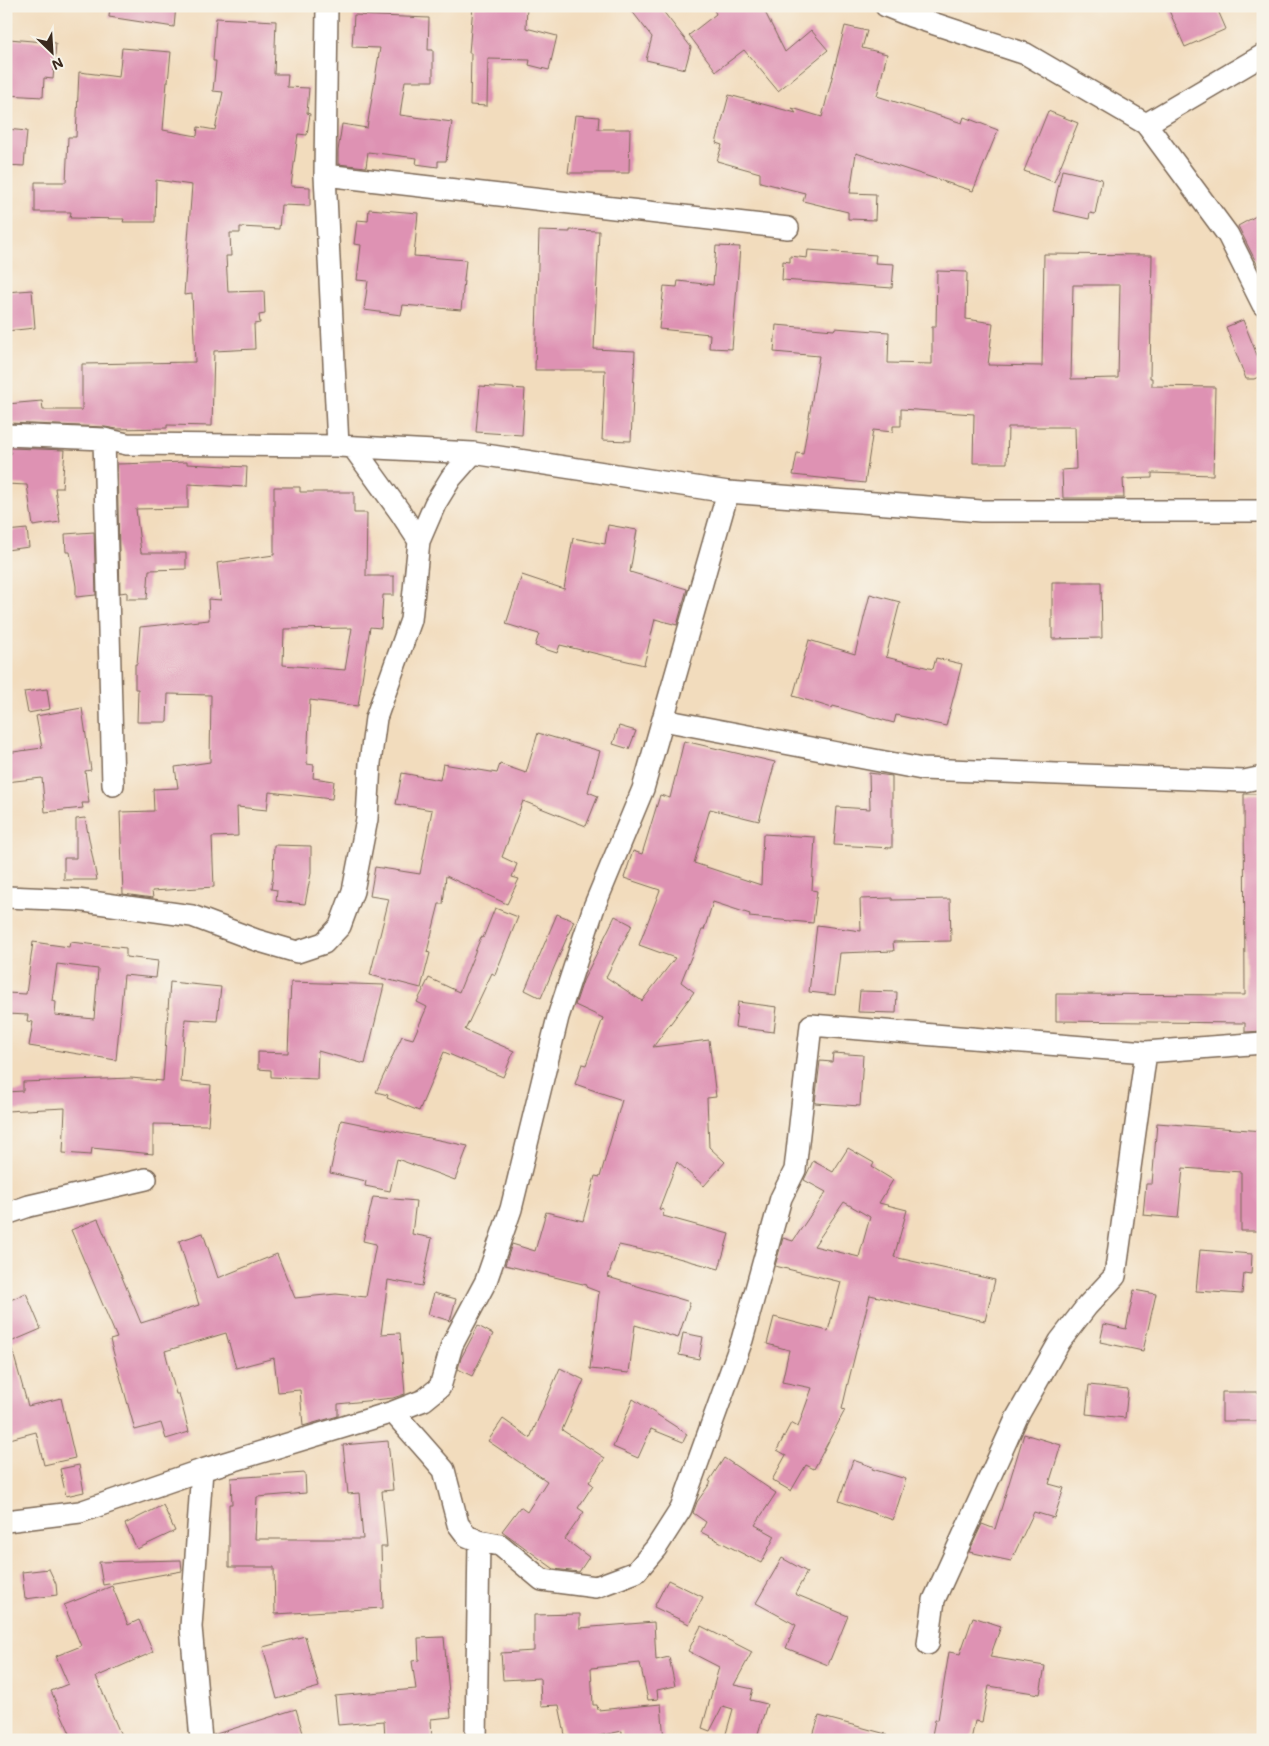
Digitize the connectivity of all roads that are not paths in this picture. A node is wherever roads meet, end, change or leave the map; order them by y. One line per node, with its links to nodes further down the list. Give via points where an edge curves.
1 (327, 6): 6 (street)
2 (886, 6): 3 (street)
3 (915, 11): 5 (street, via 1026,54)
4 (1263, 55): 5 (street)
5 (1146, 124): 8 (street, via 1228,235)
6 (325, 176): 7 (street); 11 (street)
7 (788, 228)
8 (1263, 305)
9 (6, 435): 10 (street)
10 (104, 438): 11 (street, via 127,444); 18 (street)
11 (346, 447): 12 (street); 15 (street, via 400,512)
12 (473, 453): 13 (street); 15 (street, via 451,478 435,504)
13 (728, 492): 14 (street, via 981,512); 16 (street)
14 (1263, 511)
15 (419, 542): 19 (street, via 411,620 376,718 367,819 353,891 340,926 324,943 297,952 192,916 78,900)
16 (664, 720): 17 (street, via 922,769 1244,781); 24 (street, via 643,790 594,907 558,1017 511,1208 486,1281 452,1345 440,1388)
17 (1263, 776)
18 (114, 785)
19 (6, 897)
20 (1263, 1044): 21 (street)
21 (1146, 1052): 29 (street, via 811,1026 795,1170 781,1198 742,1340 682,1509 636,1572 596,1587 542,1580 500,1545); 30 (street, via 1115,1276 1060,1341 1018,1417 934,1600)
22 (146, 1179): 23 (street)
23 (6, 1214)
24 (424, 1400): 25 (street); 26 (street)
25 (393, 1412): 26 (street); 27 (street)
26 (414, 1436): 29 (street, via 444,1470 458,1524 467,1536)
27 (202, 1470): 28 (street, via 80,1512); 31 (street, via 191,1627)
28 (6, 1521)
29 (479, 1541): 32 (street)
30 (928, 1644)
31 (201, 1740)
32 (476, 1740)

